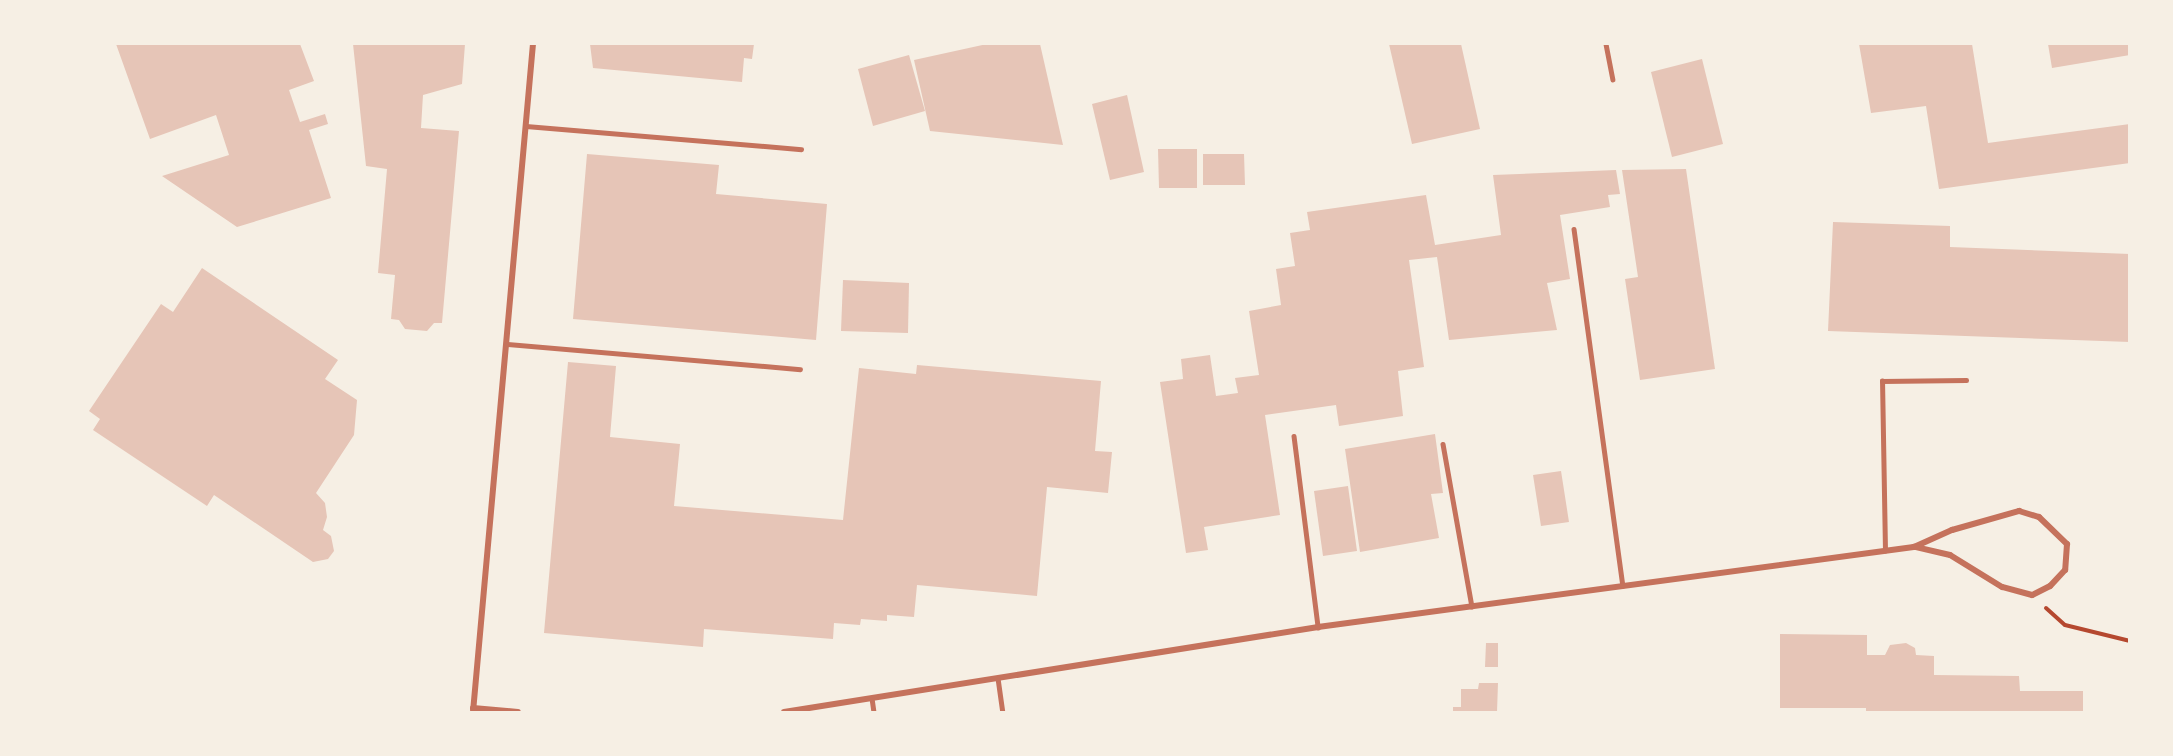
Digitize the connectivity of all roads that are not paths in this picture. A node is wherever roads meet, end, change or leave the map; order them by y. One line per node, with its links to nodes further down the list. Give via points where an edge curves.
1 (533, 44): 4 (street)
2 (1606, 44): 3 (lane)
3 (1613, 79)
4 (526, 126): 5 (lane); 7 (street)
5 (801, 149)
6 (1574, 229): 14 (lane)
7 (507, 344): 8 (lane); 19 (street)
8 (800, 369)
9 (1966, 380): 13 (lane, via 1882,381)
10 (1294, 436): 16 (lane)
11 (1443, 444): 15 (lane)
12 (1914, 547): 12 (street, via 1950,555 2002,587 2032,595 2050,586 2065,570 2067,544 2039,517 2019,511 1952,530); 13 (street)
13 (1885, 551): 14 (street)
14 (1623, 586): 15 (street)
15 (1472, 606): 16 (street)
16 (1318, 627): 17 (street)
17 (998, 678): 18 (street); 23 (lane)
18 (872, 698): 21 (street); 22 (lane)
19 (473, 710): 20 (street)
20 (518, 712)
21 (784, 712)
22 (874, 712)
23 (1003, 712)

